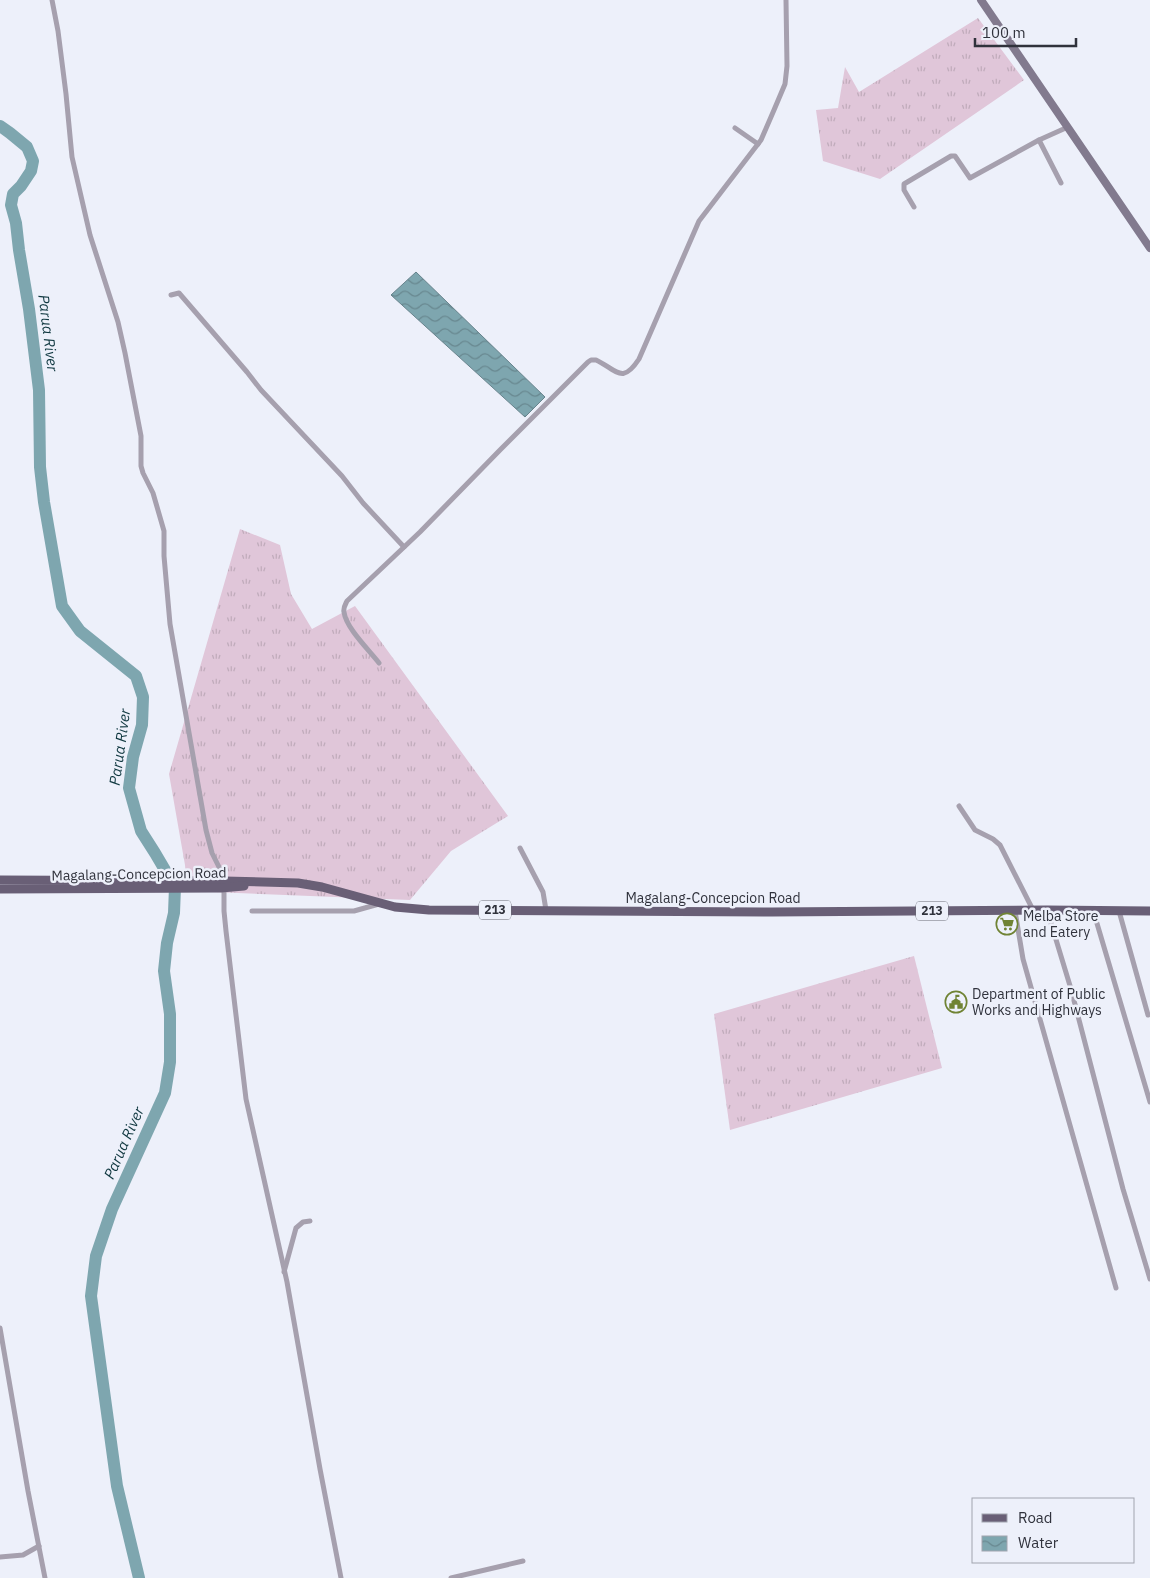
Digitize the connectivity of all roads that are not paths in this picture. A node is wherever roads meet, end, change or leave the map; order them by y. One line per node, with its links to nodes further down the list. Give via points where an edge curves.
1 (52, 0): 17 (street, via 72,157 90,235 125,353 141,436 141,466 164,531 170,624 200,800 209,843)
2 (786, 0): 7 (street, via 788,66 785,84)
3 (981, 0): 4 (street)
4 (1068, 127): 6 (street); 10 (street)
5 (735, 128): 7 (street)
6 (1039, 140): 8 (street); 9 (street, via 970,178 955,156 951,156 904,184)
7 (758, 144): 12 (street, via 699,221 633,368 622,374 596,360 588,362)
8 (1061, 183)
9 (914, 207)
10 (1150, 248)
11 (172, 295): 12 (street, via 179,293 261,390)
12 (404, 547): 13 (street, via 347,601 344,608 349,625)
13 (379, 662)
14 (959, 806): 21 (street, via 975,830 1000,846)
15 (520, 848): 20 (street, via 542,892)
16 (0, 880): 17 (main road, Magalang-Concepcion Road / 213)
17 (223, 884): 18 (main road, Magalang-Concepcion Road / 213); 19 (main road, Magalang-Concepcion Road / 213, via 278,882 316,886); 31 (street, via 227,945 246,1099)
18 (0, 889)
19 (380, 903): 20 (main road, Magalang-Concepcion Road / 213, via 429,910); 25 (street, via 354,911)
20 (546, 910): 26 (main road, Magalang-Concepcion Road / 213)
21 (1033, 910): 22 (main road, Magalang-Concepcion Road / 213); 26 (main road, Magalang-Concepcion Road / 213)
22 (1047, 910): 23 (main road, Magalang-Concepcion Road / 213); 32 (street)
23 (1093, 910): 24 (main road, Magalang-Concepcion Road / 213); 29 (street)
24 (1119, 910): 27 (main road, Magalang-Concepcion Road / 213); 28 (street)
25 (252, 911)
26 (1015, 911): 33 (street, via 1023,959)
27 (1150, 911)
28 (1148, 1015)
29 (1150, 1102)
30 (310, 1221): 31 (street, via 302,1222 296,1228)
31 (284, 1272): 39 (street)
32 (1150, 1279)
33 (1116, 1288)
34 (0, 1328): 35 (street)
35 (39, 1546): 36 (street, via 23,1555); 38 (street)
36 (0, 1557)
37 (523, 1561): 40 (street)
38 (45, 1578)
39 (341, 1578)
40 (451, 1578)

